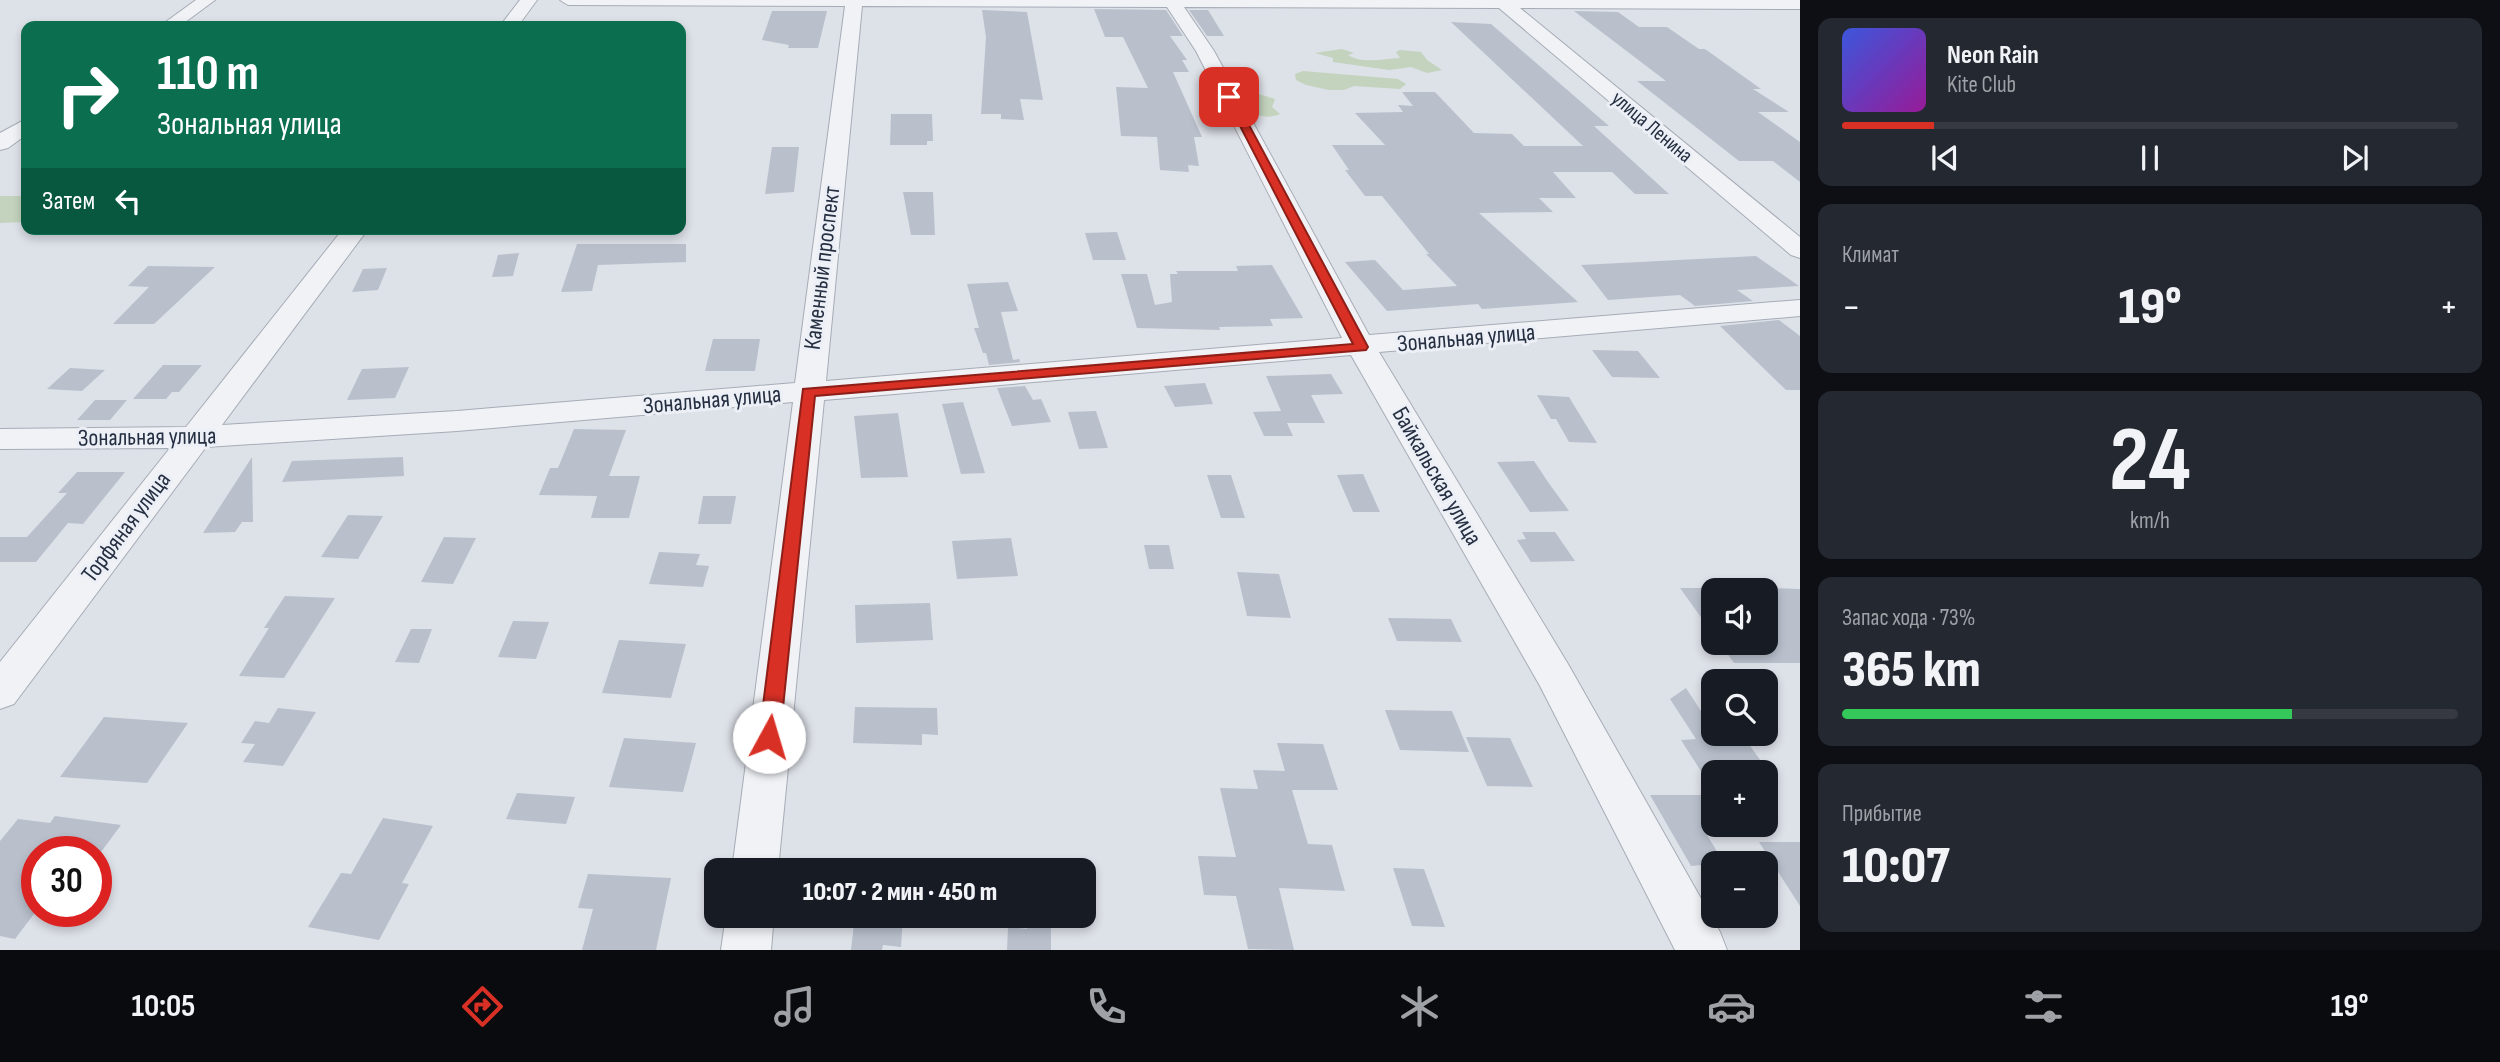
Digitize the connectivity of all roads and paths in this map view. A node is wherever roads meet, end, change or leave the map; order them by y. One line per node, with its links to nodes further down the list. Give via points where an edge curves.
1 (207, 0): 8 (street)
2 (528, 0): 9 (street)
3 (568, 0): 4 (street)
4 (854, 0): 5 (street); 16 (street, Каменный проспект)
5 (1173, 3): 6 (street); 15 (street, Байкальская улица, via 1205,51)
6 (1503, 4): 7 (street); 13 (street, улица Ленина)
7 (1800, 4)
8 (176, 21)
9 (513, 21)
10 (21, 128): 11 (street)
11 (0, 143)
12 (351, 235): 17 (street, Торфяная улица)
13 (1800, 250)
14 (1800, 308): 15 (street, Зональная улица)
15 (1362, 347): 16 (street, Зональная улица); 23 (street, Байкальская улица, via 1554,675)
16 (808, 392): 17 (street, Зональная улица); 20 (street, Каменный проспект)
17 (195, 437): 18 (street, Зональная улица); 19 (street, Торфяная улица)
18 (0, 439)
19 (0, 692)
20 (756, 858)
21 (749, 928): 22 (street)
22 (746, 950)
23 (1702, 950)

